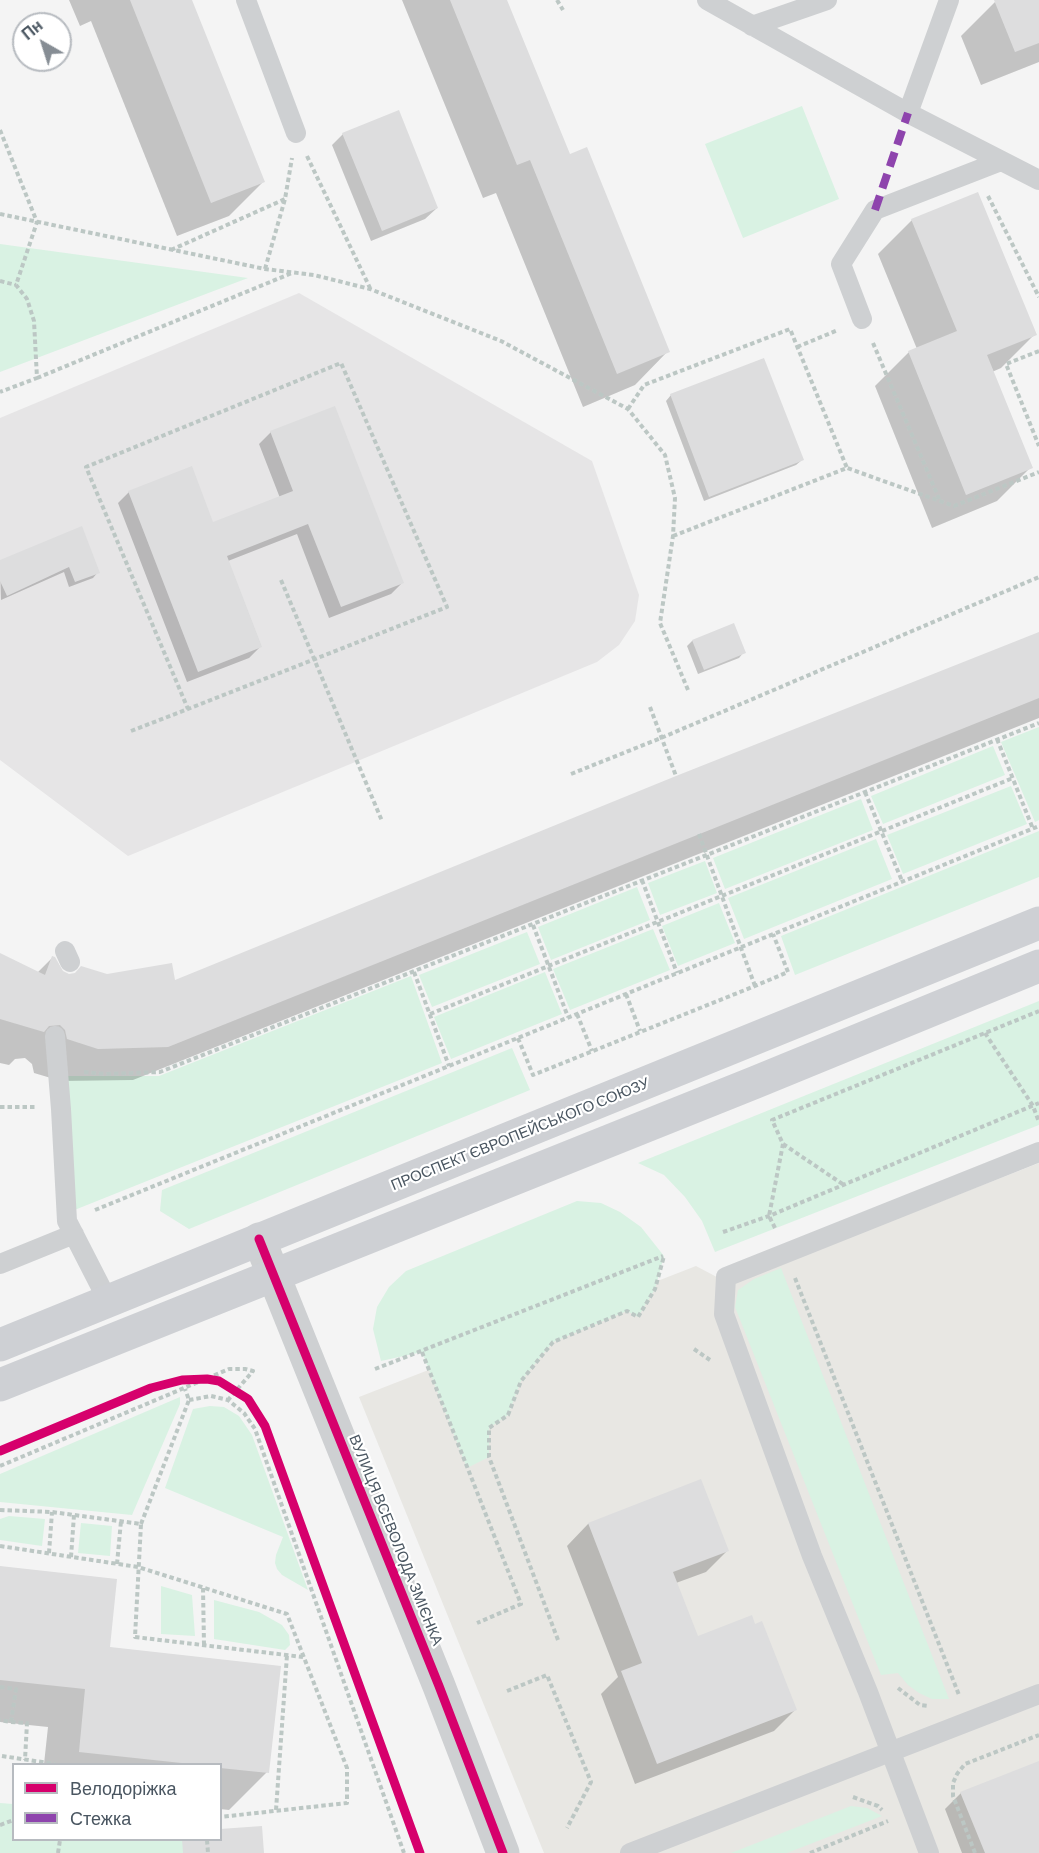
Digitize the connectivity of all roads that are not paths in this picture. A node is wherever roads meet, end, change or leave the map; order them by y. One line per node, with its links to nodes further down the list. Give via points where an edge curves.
1 (246, 0): 7 (lane)
2 (707, 0): 5 (lane)
3 (827, 0): 5 (lane)
4 (949, 0): 6 (lane)
5 (752, 26): 6 (lane)
6 (908, 113): 8 (lane)
7 (296, 134)
8 (1001, 161): 9 (lane); 10 (lane, via 875,210 841,264)
9 (1039, 180)
10 (862, 319)
11 (1039, 922): 16 (main road, ПРОСПЕКТ ЄВРОПЕЙСЬКОГО СОЮЗУ)
12 (1039, 966): 18 (main road)
13 (55, 1036): 15 (lane)
14 (1039, 1152): 23 (lane, via 726,1277 724,1314 812,1556)
15 (70, 1227): 17 (lane); 19 (lane)
16 (259, 1239): 18 (street, ВУЛИЦЯ ВСЕВОЛОДА ЗМІЄНКА); 19 (main road, ПРОСПЕКТ ЄВРОПЕЙСЬКОГО СОЮЗУ)
17 (0, 1264)
18 (274, 1276): 21 (main road); 24 (street, ВУЛИЦЯ ВСЕВОЛОДА ЗМІЄНКА)
19 (108, 1301): 20 (main road, ПРОСПЕКТ ЄВРОПЕЙСЬКОГО СОЮЗУ)
20 (0, 1345)
21 (0, 1386)
22 (1039, 1694): 23 (lane)
23 (891, 1752): 25 (lane); 26 (lane)
24 (503, 1853)
25 (630, 1853)
26 (929, 1853)

